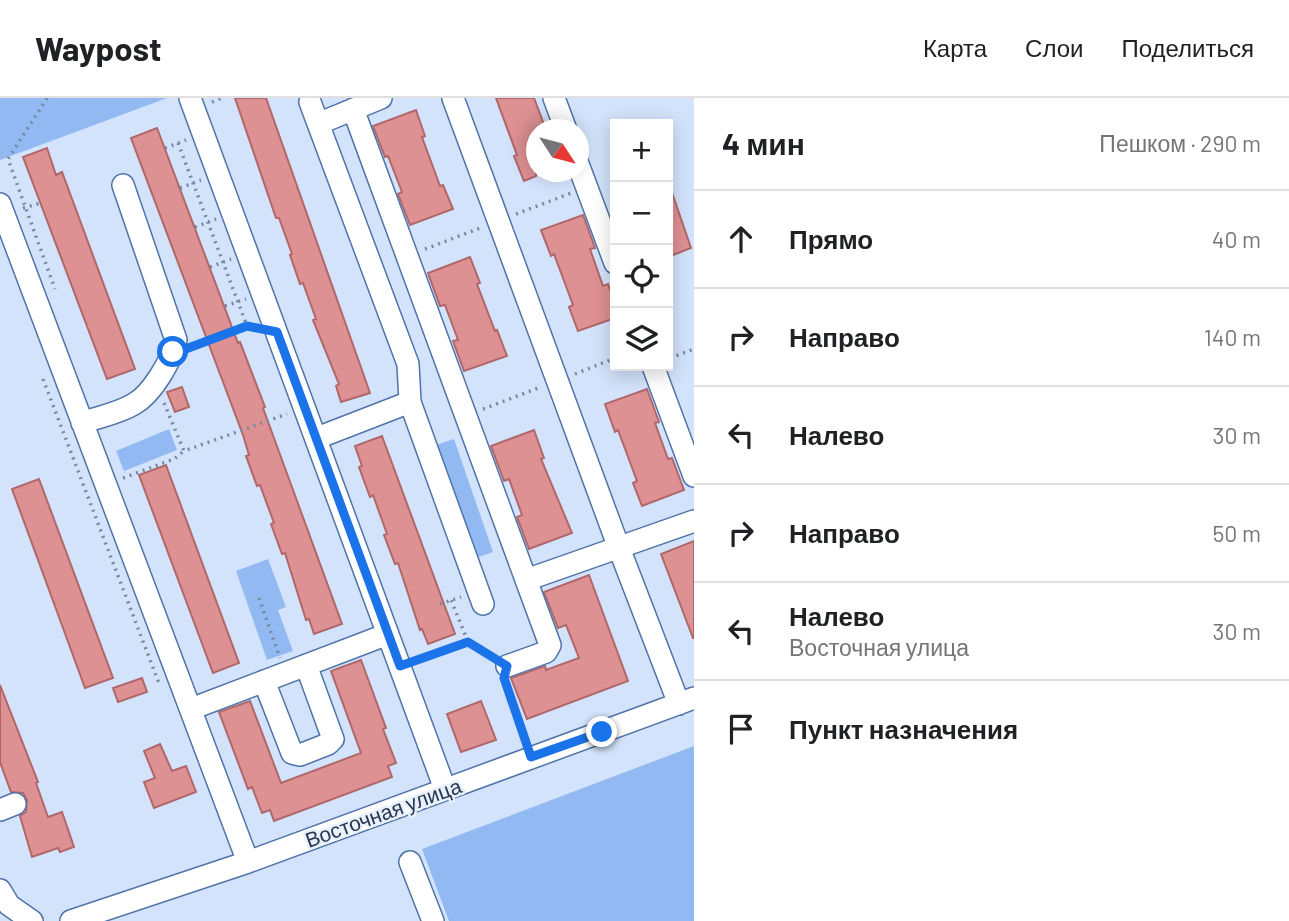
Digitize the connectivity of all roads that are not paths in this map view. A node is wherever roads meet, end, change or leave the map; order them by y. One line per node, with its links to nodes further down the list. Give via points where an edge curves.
1 (190, 98): 18 (street)
2 (381, 98): 6 (street)
3 (453, 98): 21 (street)
4 (554, 98): 7 (street)
5 (310, 102): 8 (street)
6 (353, 109): 8 (street); 12 (street)
7 (562, 119)
8 (320, 123): 14 (street)
9 (586, 182): 13 (street)
10 (122, 185): 17 (street, via 176,340 156,383 136,403)
11 (0, 204): 17 (street)
12 (401, 242): 14 (street); 22 (street)
13 (610, 249)
14 (368, 255): 16 (street, via 408,365)
15 (655, 371): 19 (street)
16 (410, 402): 18 (street); 23 (street)
17 (82, 423): 29 (street)
18 (317, 438): 24 (street)
19 (694, 476)
20 (694, 522): 21 (street)
21 (619, 548): 22 (street); 28 (street)
22 (526, 580): 26 (street, via 549,648)
23 (482, 604)
24 (388, 634): 25 (street); 30 (street)
25 (306, 665): 27 (street); 27 (street, via 333,739 300,755 292,753)
26 (507, 666)
27 (264, 681): 29 (street)
28 (686, 701): 30 (street, Восточная улица)
29 (191, 709): 31 (street)
30 (445, 789): 31 (street, Восточная улица)
31 (248, 862): 35 (street, Восточная улица)
32 (410, 862): 36 (street)
33 (0, 890): 34 (street, via 9,905)
34 (32, 921)
35 (71, 921)
36 (433, 921)

